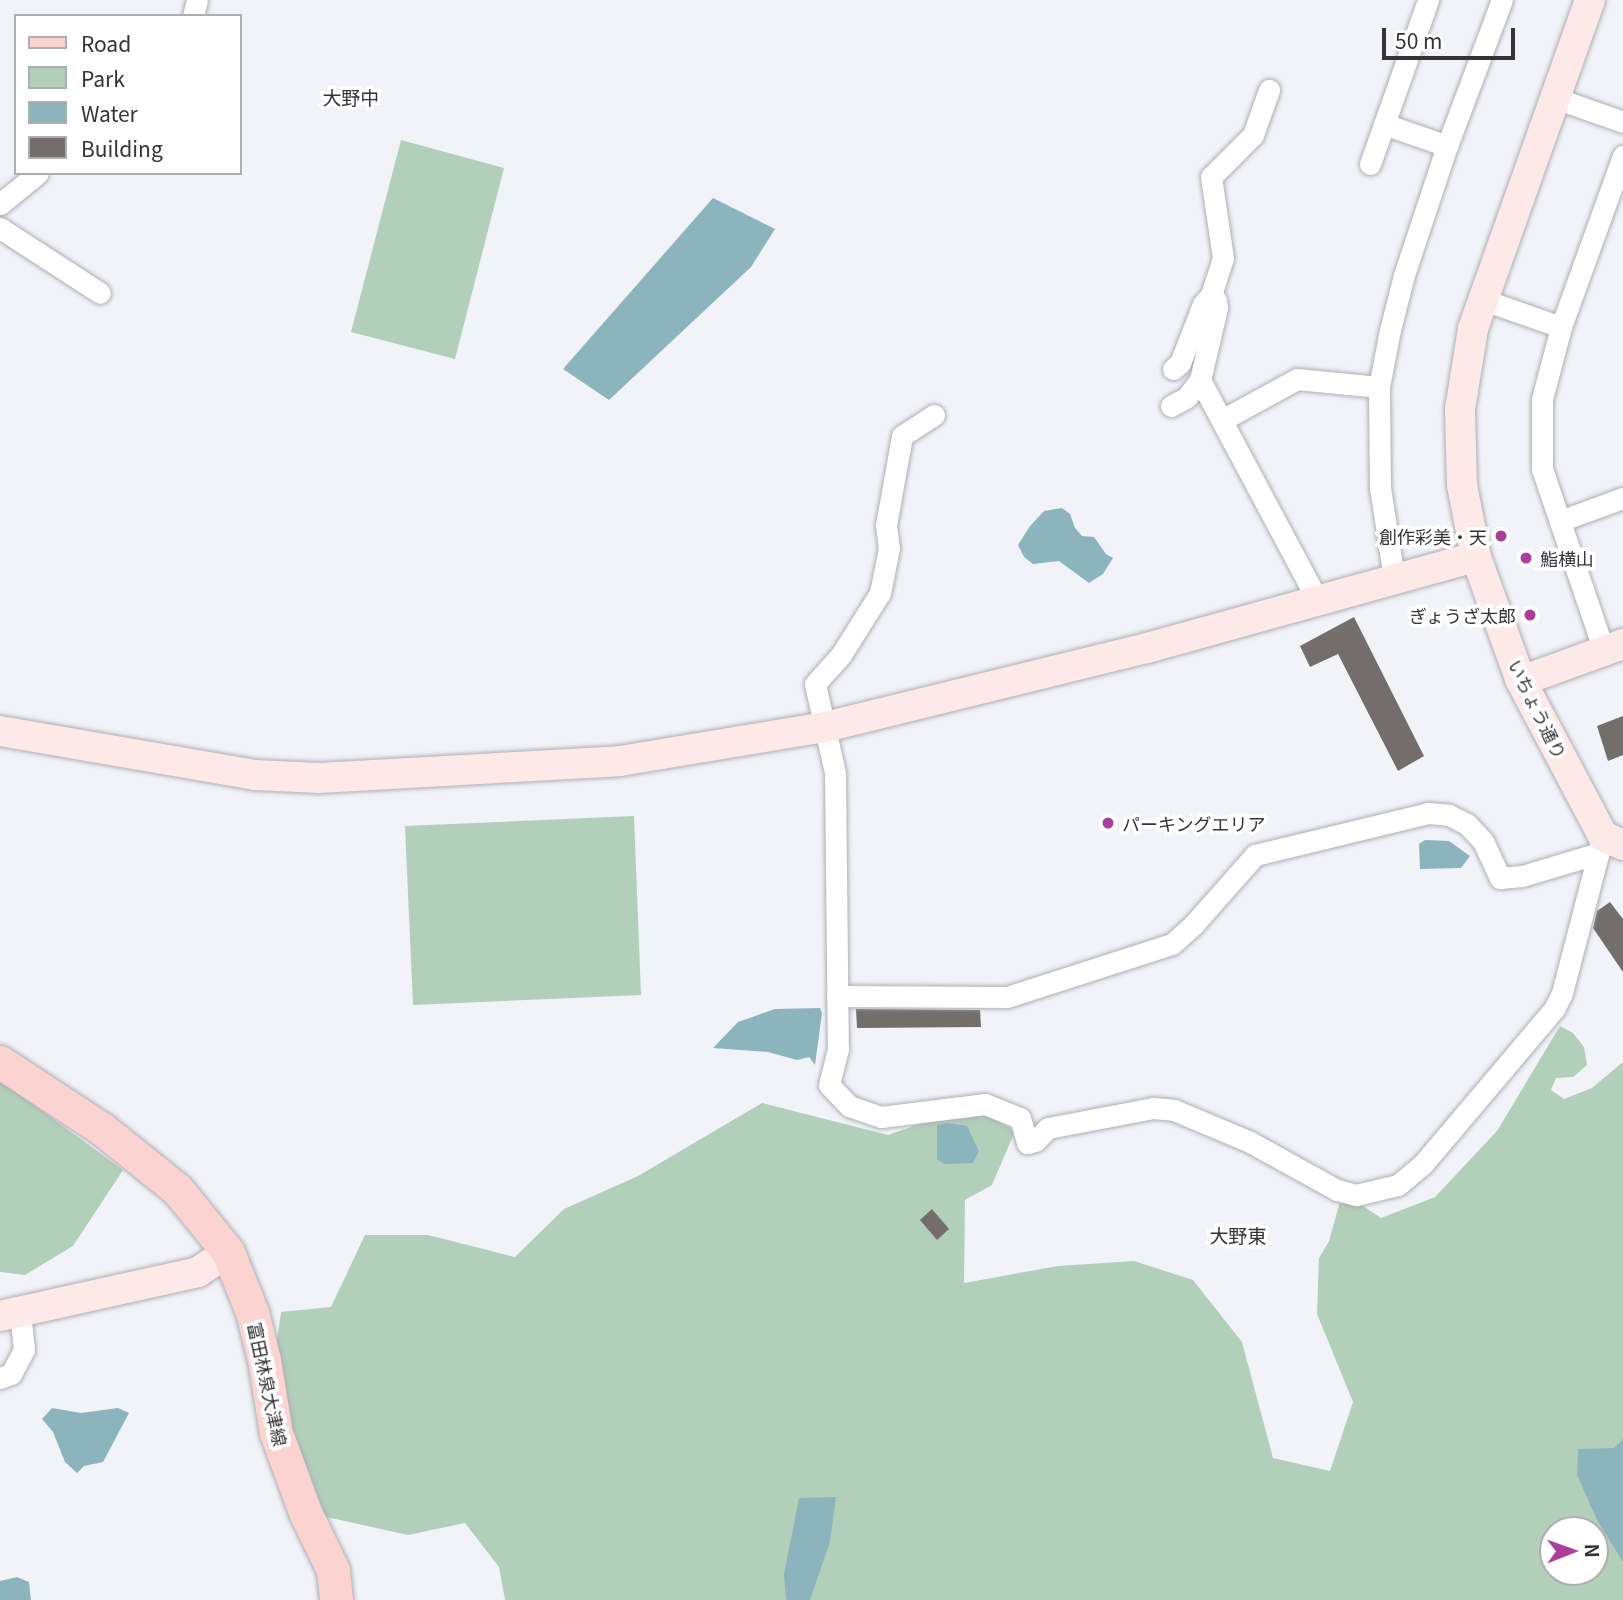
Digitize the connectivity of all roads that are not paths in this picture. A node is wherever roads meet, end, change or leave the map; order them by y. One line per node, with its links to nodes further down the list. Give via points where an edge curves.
1 (1428, 0): 7 (street)
2 (1502, 0): 8 (street)
3 (1591, 0): 5 (street, いちょう通り)
4 (1269, 90): 15 (street, via 1253,135 1211,177 1223,258)
5 (1555, 98): 6 (street); 16 (street, いちょう通り)
6 (1623, 122)
7 (1384, 124): 8 (street); 10 (street)
8 (1447, 146): 20 (street, via 1404,275)
9 (1623, 156): 17 (street)
10 (1370, 164)
11 (36, 175): 12 (street)
12 (0, 204)
13 (0, 228): 14 (street)
14 (100, 293)
15 (1211, 295): 18 (street); 19 (street, via 1217,308)
16 (1481, 299): 17 (street); 26 (street, いちょう通り, via 1460,410 1462,485)
17 (1561, 327): 25 (street, via 1542,399 1541,439 1542,469)
18 (1173, 369)
19 (1200, 380): 21 (street, via 1187,397); 23 (street)
20 (1379, 387): 23 (street, via 1297,379); 27 (street, via 1380,488)
21 (1171, 406)
22 (934, 415): 31 (street, via 902,436 880,593 841,655 815,684)
23 (1222, 420): 28 (street)
24 (1623, 498): 25 (street)
25 (1559, 521): 29 (street)
26 (1476, 557): 27 (street); 30 (street, いちょう通り)
27 (1394, 578): 28 (street)
28 (1317, 599): 31 (street, via 1147,648)
29 (1613, 647): 30 (street)
30 (1521, 681): 33 (street, いちょう通り)
31 (825, 727): 32 (street, via 620,761 319,778 255,775); 34 (street, via 835,773)
32 (0, 731)
33 (1608, 845): 34 (street, via 1522,876 1500,878 1483,841 1468,824 1449,815 1428,813 1255,855 1172,944 1007,996); 34 (street, via 1554,1009 1423,1164 1398,1185 1356,1195 1337,1190 1250,1142 1174,1110 1153,1108 1048,1129 1027,1143 1020,1118 985,1104 881,1117 864,1113 839,1098 829,1085 838,1049)
34 (837, 996)
35 (0, 1062): 36 (main road, 富田林泉大津線, via 102,1129 177,1189)
36 (229, 1252): 37 (street, via 198,1272); 39 (main road, 富田林泉大津線, via 252,1312 275,1433 332,1570)
37 (10, 1314): 38 (street, via 24,1350 11,1374)
38 (0, 1378)
39 (336, 1600)

